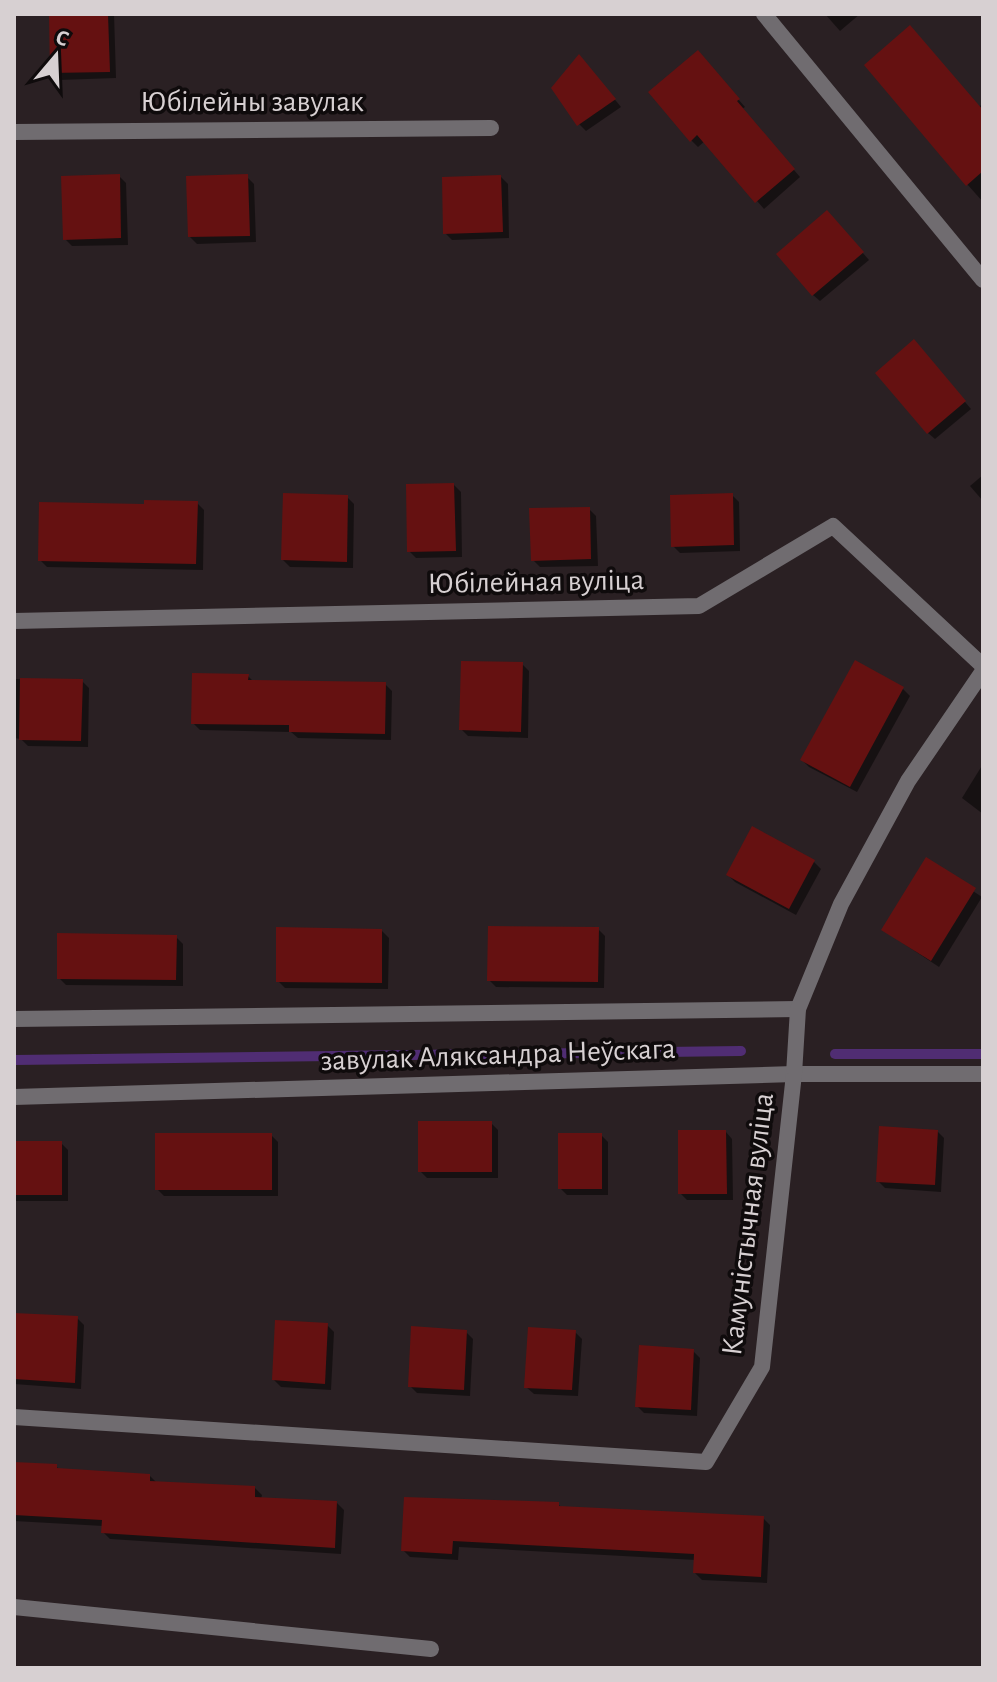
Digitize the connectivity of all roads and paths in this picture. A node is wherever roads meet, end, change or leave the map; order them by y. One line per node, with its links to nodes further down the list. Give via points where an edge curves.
1 (764, 14): 4 (street)
2 (491, 128): 3 (street, Юбілейны завулак)
3 (14, 132)
4 (983, 280)
5 (14, 621): 6 (street, Юбілейная вуліца, via 699,606 833,526)
6 (983, 668): 7 (street, Камуністычная вуліца, via 908,781 841,904)
7 (798, 1009): 8 (street, завулак Аляксандра Неўскага); 9 (street, Камуністычная вуліца)
8 (14, 1019)
9 (794, 1074): 10 (street, завулак Аляксандра Неўскага); 11 (street, завулак Аляксандра Неўскага); 12 (street, Камуністычная вуліца, via 762,1367 706,1462)
10 (983, 1074)
11 (14, 1097)
12 (14, 1417)
13 (14, 1607): 14 (street)
14 (431, 1649)

